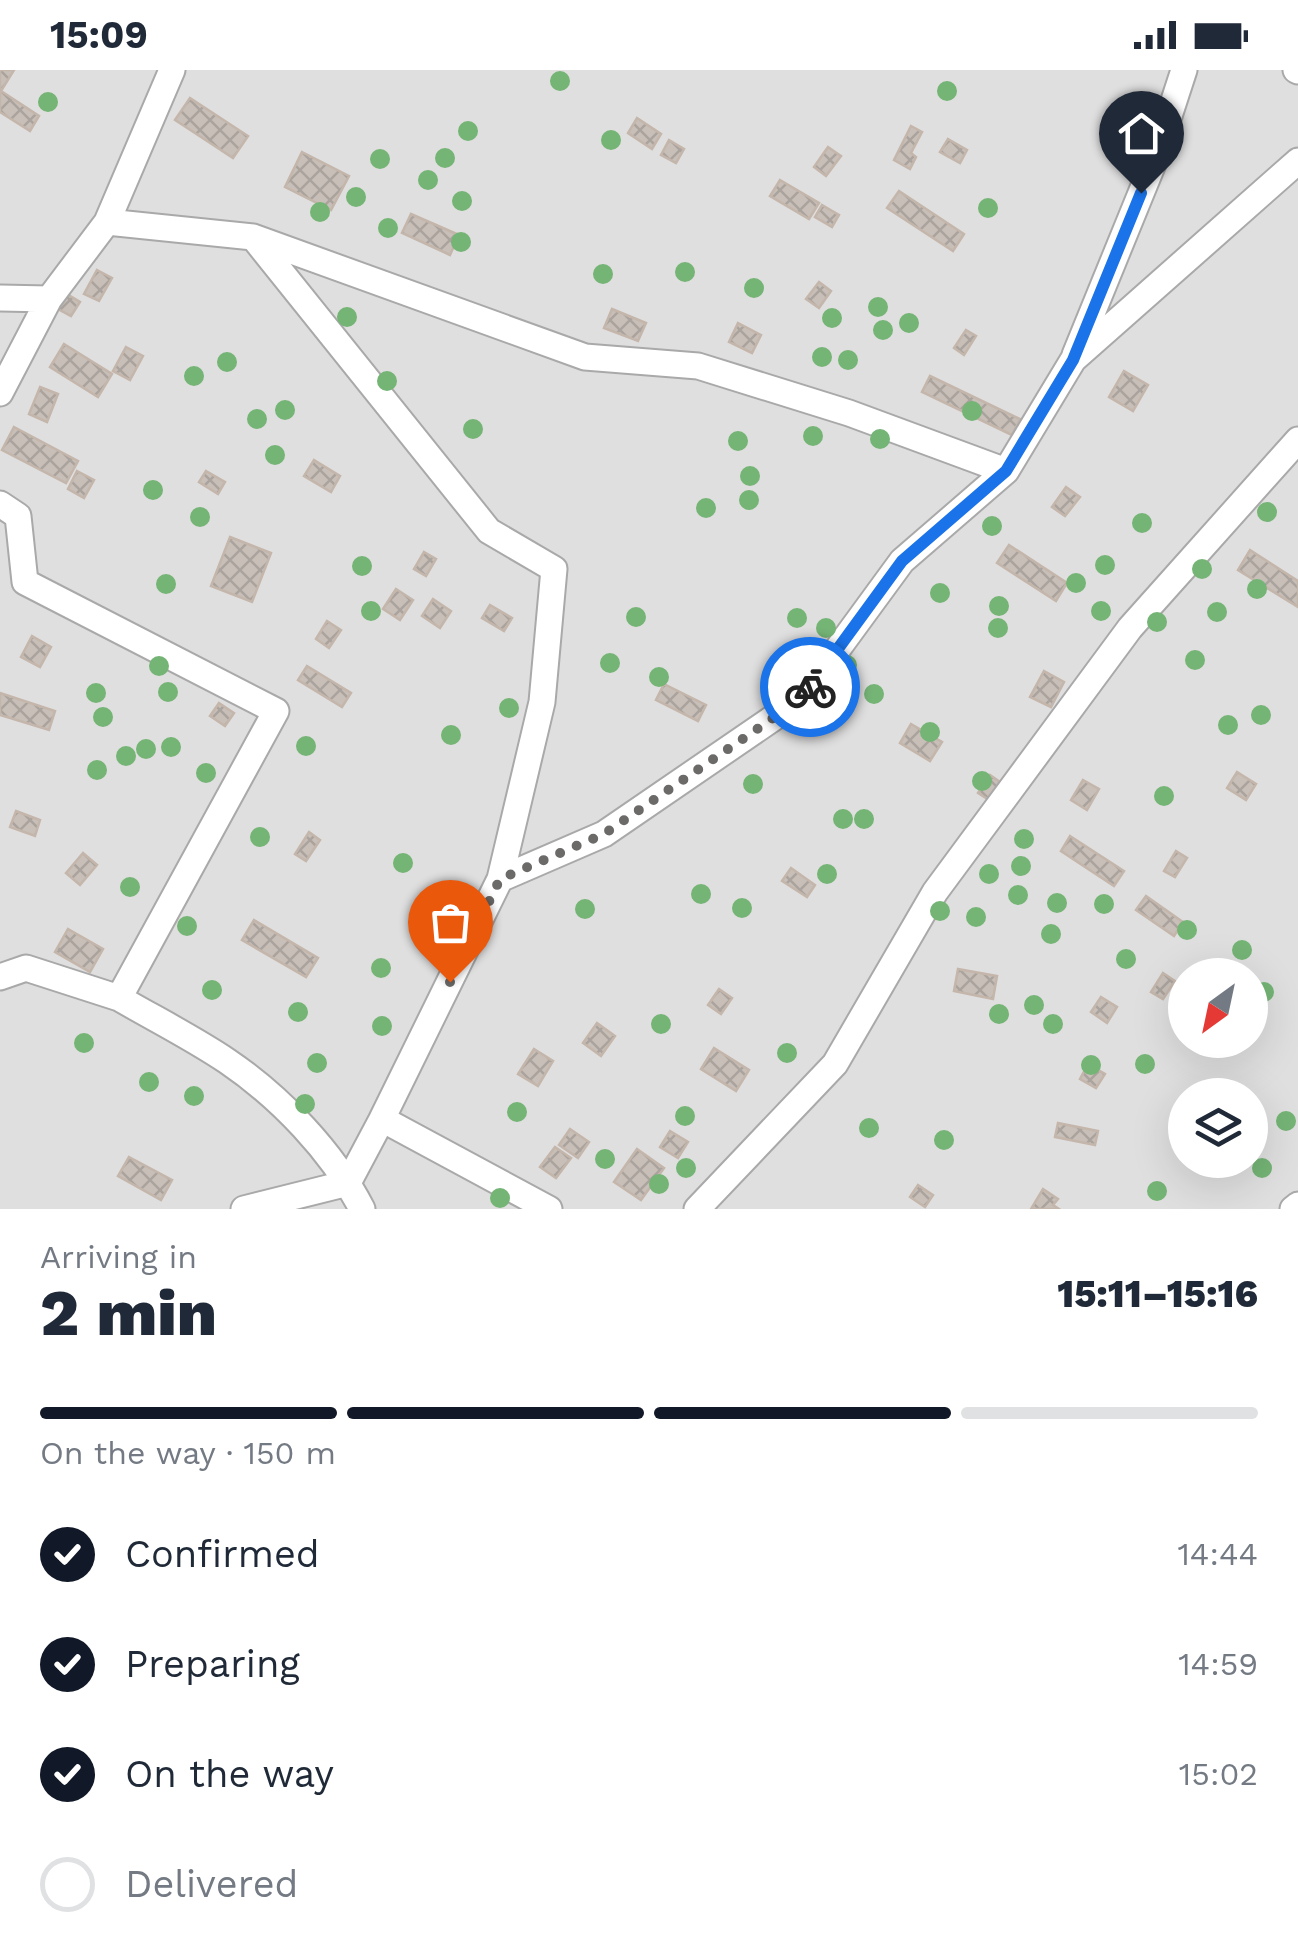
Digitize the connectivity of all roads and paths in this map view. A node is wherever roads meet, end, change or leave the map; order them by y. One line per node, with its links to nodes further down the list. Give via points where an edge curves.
1 (172, 70): 4 (street)
2 (1184, 70): 8 (street)
3 (1298, 161): 8 (street)
4 (107, 222): 5 (street); 7 (street)
5 (253, 237): 11 (street, via 585,357 698,366); 13 (street, via 488,531 554,569 542,702)
6 (0, 298): 7 (street)
7 (49, 299): 9 (street)
8 (1073, 360): 11 (street)
9 (0, 393)
10 (1298, 440): 21 (street, via 1130,628 935,892 835,1064)
11 (1006, 471): 13 (street, via 902,561 801,699 604,834)
12 (0, 504): 15 (street, via 18,516 25,582 276,710)
13 (500, 879): 16 (street)
14 (0, 977): 15 (street, via 26,968)
15 (120, 998): 17 (street, via 228,1062 288,1113)
16 (382, 1119): 17 (street); 20 (street)
17 (348, 1183): 18 (street); 19 (street)
18 (244, 1209)
19 (362, 1209)
20 (549, 1209)
21 (697, 1209)

